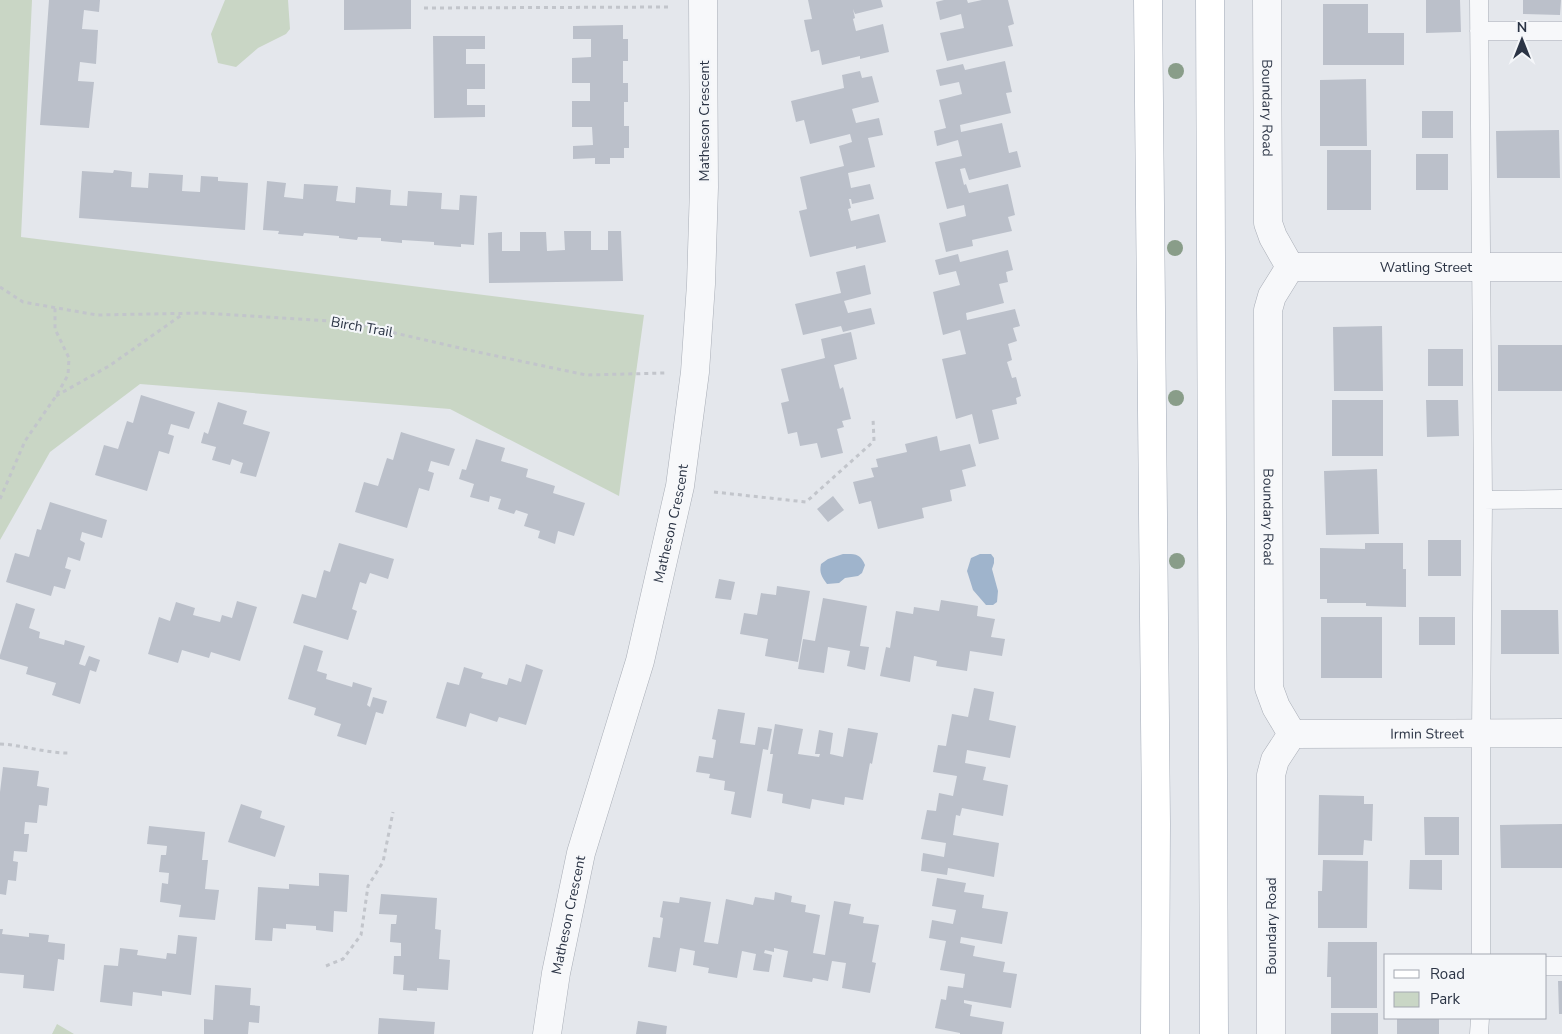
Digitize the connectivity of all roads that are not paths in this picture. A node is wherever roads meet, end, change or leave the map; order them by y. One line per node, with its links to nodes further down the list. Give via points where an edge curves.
1 (704, 0): 20 (street, Matheson Crescent, via 704,187 700,284 695,372 680,486 640,661 581,853)
2 (1148, 0): 21 (main road, via 1156,804)
3 (1210, 0): 22 (main road)
4 (1267, 0): 8 (street, Boundary Road, via 1268,223)
5 (1479, 0): 6 (lane)
6 (1479, 31): 7 (lane); 9 (lane)
7 (1562, 31)
8 (1290, 267): 9 (street, Watling Street); 15 (street, Boundary Road, via 1272,296 1268,310 1269,668 1270,688 1276,707)
9 (1482, 267): 10 (street, Watling Street); 12 (lane)
10 (1562, 267)
11 (1562, 499): 12 (lane)
12 (1483, 500): 13 (lane)
13 (1481, 732): 14 (street, Irmin Street); 15 (street, Irmin Street); 16 (lane)
14 (1562, 733)
15 (1292, 734): 23 (street, Boundary Road, via 1275,760 1271,775)
16 (1481, 954)
17 (1547, 966): 18 (lane)
18 (1562, 966)
19 (1480, 1019): 24 (lane)
20 (546, 1034)
21 (1155, 1034)
22 (1214, 1034)
23 (1271, 1034)
24 (1479, 1034)

